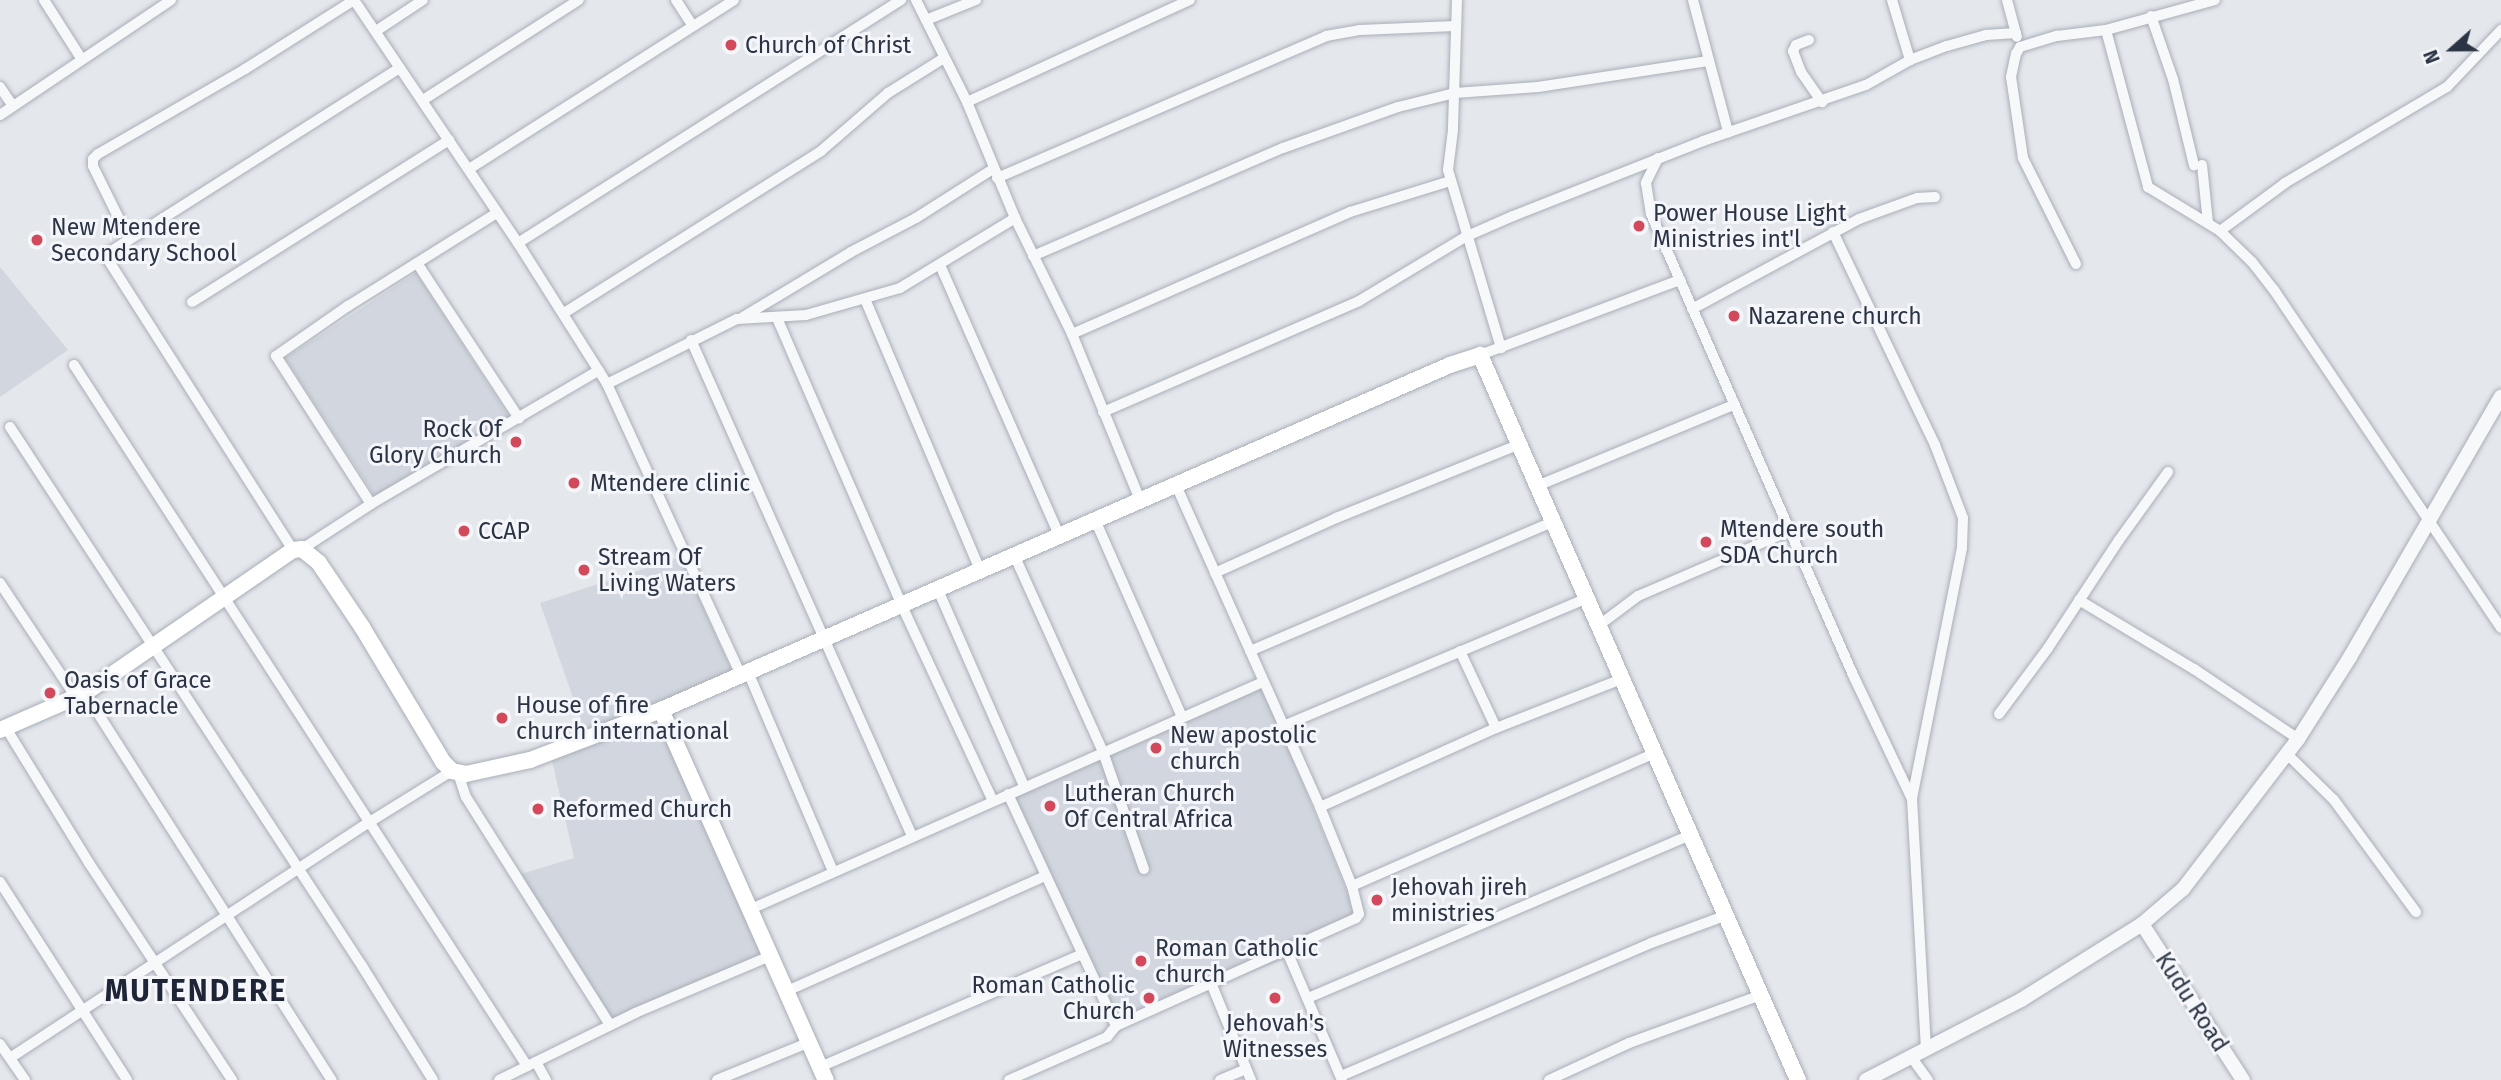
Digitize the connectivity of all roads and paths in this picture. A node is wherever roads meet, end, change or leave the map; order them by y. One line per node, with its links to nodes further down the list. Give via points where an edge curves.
1 (44, 0): 29 (street)
2 (146, 0): 18 (street)
3 (171, 0): 18 (street)
4 (354, 0): 25 (street); 54 (street, via 93,159)
5 (423, 0): 25 (street)
6 (579, 0): 36 (street)
7 (676, 0): 21 (street)
8 (734, 0): 21 (street)
9 (901, 0): 55 (street)
10 (916, 0): 20 (street)
11 (976, 0): 20 (street)
12 (1190, 0): 37 (street)
13 (1457, 0): 22 (street)
14 (1693, 0): 32 (street)
15 (1892, 0): 31 (street)
16 (2007, 0): 26 (street)
17 (2215, 0): 19 (street)
18 (154, 11): 29 (street)
19 (2151, 16): 23 (street); 50 (street, via 2198,165)
20 (926, 20): 30 (street)
21 (692, 25): 44 (street)
22 (1455, 26): 35 (street); 45 (street, via 1360,30 1326,37)
23 (2106, 30): 28 (street, via 2057,36); 50 (street, via 2144,179 2152,190)
24 (2501, 30): 51 (street, via 2447,87 2285,183)
25 (376, 31): 33 (street)
26 (2016, 33): 28 (street); 31 (street, via 1967,39)
27 (1809, 40): 38 (street, via 1793,51)
28 (2020, 47): 58 (street, via 2012,61 2011,77 2023,158)
29 (81, 58): 39 (street)
30 (944, 58): 37 (street); 64 (street, via 888,93 821,151)
31 (1910, 60): 38 (street, via 1866,85)
32 (1708, 61): 35 (street, via 1538,87); 41 (street)
33 (400, 68): 36 (street); 54 (street)
34 (0, 87): 39 (street)
35 (1455, 93): 46 (street); 56 (street, via 1398,107 1283,148)
36 (423, 100): 42 (street)
37 (967, 102): 45 (street)
38 (1822, 102): 41 (street)
39 (13, 106): 40 (street)
40 (0, 115)
41 (1728, 132): 43 (street)
42 (449, 140): 44 (street); 62 (street)
43 (1658, 158): 53 (street); 60 (street, via 1648,176 1647,192 1651,214)
44 (469, 169): 48 (street)
45 (995, 174): 49 (street); 65 (street)
46 (1450, 181): 53 (street); 67 (street, via 1350,212)
47 (1935, 197): 52 (street, via 1898,204)
48 (497, 213): 55 (street); 57 (street)
49 (1015, 218): 56 (street); 59 (street)
50 (2208, 223): 51 (street)
51 (2220, 231): 85 (street, via 2274,290)
52 (1833, 232): 63 (street); 123 (street, via 1935,445 1963,519 1962,548)
53 (1465, 237): 69 (street); 76 (street, via 1359,301)
54 (130, 239): 90 (street, via 108,252 105,260)
55 (518, 243): 64 (street)
56 (1033, 256): 67 (street)
57 (417, 263): 77 (street); 84 (street, via 276,356)
58 (2076, 264)
59 (940, 265): 61 (street, via 900,288); 89 (street)
60 (1679, 280): 63 (street); 69 (street)
61 (865, 299): 66 (street); 92 (street)
62 (192, 302)
63 (1692, 309): 75 (street)
64 (564, 313): 72 (street)
65 (742, 317): 66 (street); 68 (street)
66 (777, 318): 99 (street)
67 (1072, 334): 76 (street)
68 (691, 340): 73 (street); 102 (street)
69 (1500, 348): 70 (street)
70 (1480, 355): 79 (main road); 82 (main road)
71 (74, 365): 96 (street)
72 (598, 370): 73 (street); 77 (street)
73 (607, 384): 106 (street)
74 (2501, 397): 85 (street)
75 (1734, 405): 81 (street); 88 (street)
76 (1103, 412): 83 (street)
77 (519, 418): 84 (street)
78 (10, 427): 103 (street)
79 (1520, 444): 81 (main road); 93 (street, via 1336,518)
80 (2168, 472): 98 (street)
81 (1537, 486): 87 (main road)
82 (1177, 487): 83 (main road); 93 (street)
83 (1141, 502): 86 (main road)
84 (371, 504): 90 (street)
85 (2430, 520): 101 (street); 116 (street)
86 (1096, 522): 89 (main road); 112 (street)
87 (1553, 522): 97 (main road); 104 (street)
88 (1790, 531): 100 (street, via 1638,596); 123 (street)
89 (1060, 537): 91 (main road)
90 (298, 550): 96 (main road); 120 (main road, via 320,563 443,762)
91 (1015, 557): 92 (main road); 117 (street)
92 (981, 572): 95 (main road)
93 (1215, 573): 104 (street)
94 (0, 584): 109 (street)
95 (938, 590): 99 (main road); 121 (street)
96 (224, 598): 103 (main road); 126 (street)
97 (1587, 598): 100 (main road); 105 (street)
98 (2079, 600): 111 (street); 116 (street)
99 (902, 606): 102 (main road); 124 (street)
100 (1598, 626): 107 (main road)
101 (2501, 628)
102 (827, 638): 106 (main road); 128 (street)
103 (154, 645): 109 (main road); 129 (street)
104 (1250, 651): 108 (street)
105 (1460, 651): 113 (street); 114 (street)
106 (744, 674): 110 (main road); 131 (street)
107 (1622, 679): 114 (street); 118 (main road)
108 (1263, 682): 112 (street); 113 (street)
109 (80, 695): 115 (main road); 138 (street)
110 (662, 710): 120 (main road, via 530,760 473,773); 135 (main road)
111 (1999, 714)
112 (1182, 717): 117 (street)
113 (1283, 726): 125 (street)
114 (1496, 728): 125 (street)
115 (3, 729): 143 (street)
116 (2298, 739): 119 (street)
117 (1103, 752): 121 (street); 130 (street)
118 (1655, 753): 127 (main road); 134 (street)
119 (2288, 755): 136 (street, via 2340,807); 139 (street, via 2183,889)
120 (455, 772): 126 (street); 149 (street, via 466,797)
121 (1024, 786): 122 (street)
122 (1007, 794): 124 (street); 132 (street)
123 (1912, 799): 153 (street)
124 (993, 801): 128 (street)
125 (1320, 807): 134 (street)
126 (368, 823): 129 (street); 156 (street)
127 (1691, 835): 137 (main road); 147 (street)
128 (912, 836): 131 (street)
129 (297, 869): 138 (street); 164 (street)
130 (1144, 869)
131 (832, 871): 135 (street)
132 (1045, 876): 141 (street); 145 (street)
133 (0, 882): 148 (street)
134 (1352, 886): 140 (street, via 1359,906 1356,918)
135 (751, 909): 142 (main road)
136 (2416, 912)
137 (1727, 915): 146 (main road); 159 (street, via 1651,943)
138 (226, 916): 143 (street); 163 (street)
139 (2142, 925): 153 (street, via 2021,1000); 175 (street, Kudu Road)
140 (1286, 949): 144 (street); 147 (street)
141 (1082, 954): 150 (street); 158 (street)
142 (772, 955): 145 (main road); 149 (street)
143 (155, 963): 148 (street); 162 (street)
144 (1211, 984): 150 (street); 157 (street)
145 (787, 991): 151 (main road)
146 (1761, 995): 171 (street, via 1629,1043); 172 (main road)
147 (1308, 998): 159 (street)
148 (83, 1012): 154 (street); 161 (street)
149 (610, 1025): 156 (street)
150 (1116, 1026): 168 (street, via 1107,1037)
151 (810, 1042): 158 (main road); 167 (street)
152 (0, 1044): 154 (street)
153 (1926, 1050): 155 (street)
154 (10, 1058): 160 (street)
155 (1912, 1058): 173 (street); 174 (street)
156 (532, 1064): 165 (street); 166 (street)
157 (1246, 1069): 169 (street); 170 (street)
158 (823, 1074)
159 (1341, 1078)
160 (25, 1080)
161 (127, 1080)
162 (232, 1080)
163 (332, 1080)
164 (433, 1080)
165 (499, 1080)
166 (546, 1080)
167 (717, 1080)
168 (1009, 1080)
169 (1220, 1080)
170 (1251, 1080)
171 (1549, 1080)
172 (1798, 1080)
173 (1866, 1080)
174 (1928, 1080)
175 (2243, 1080)

